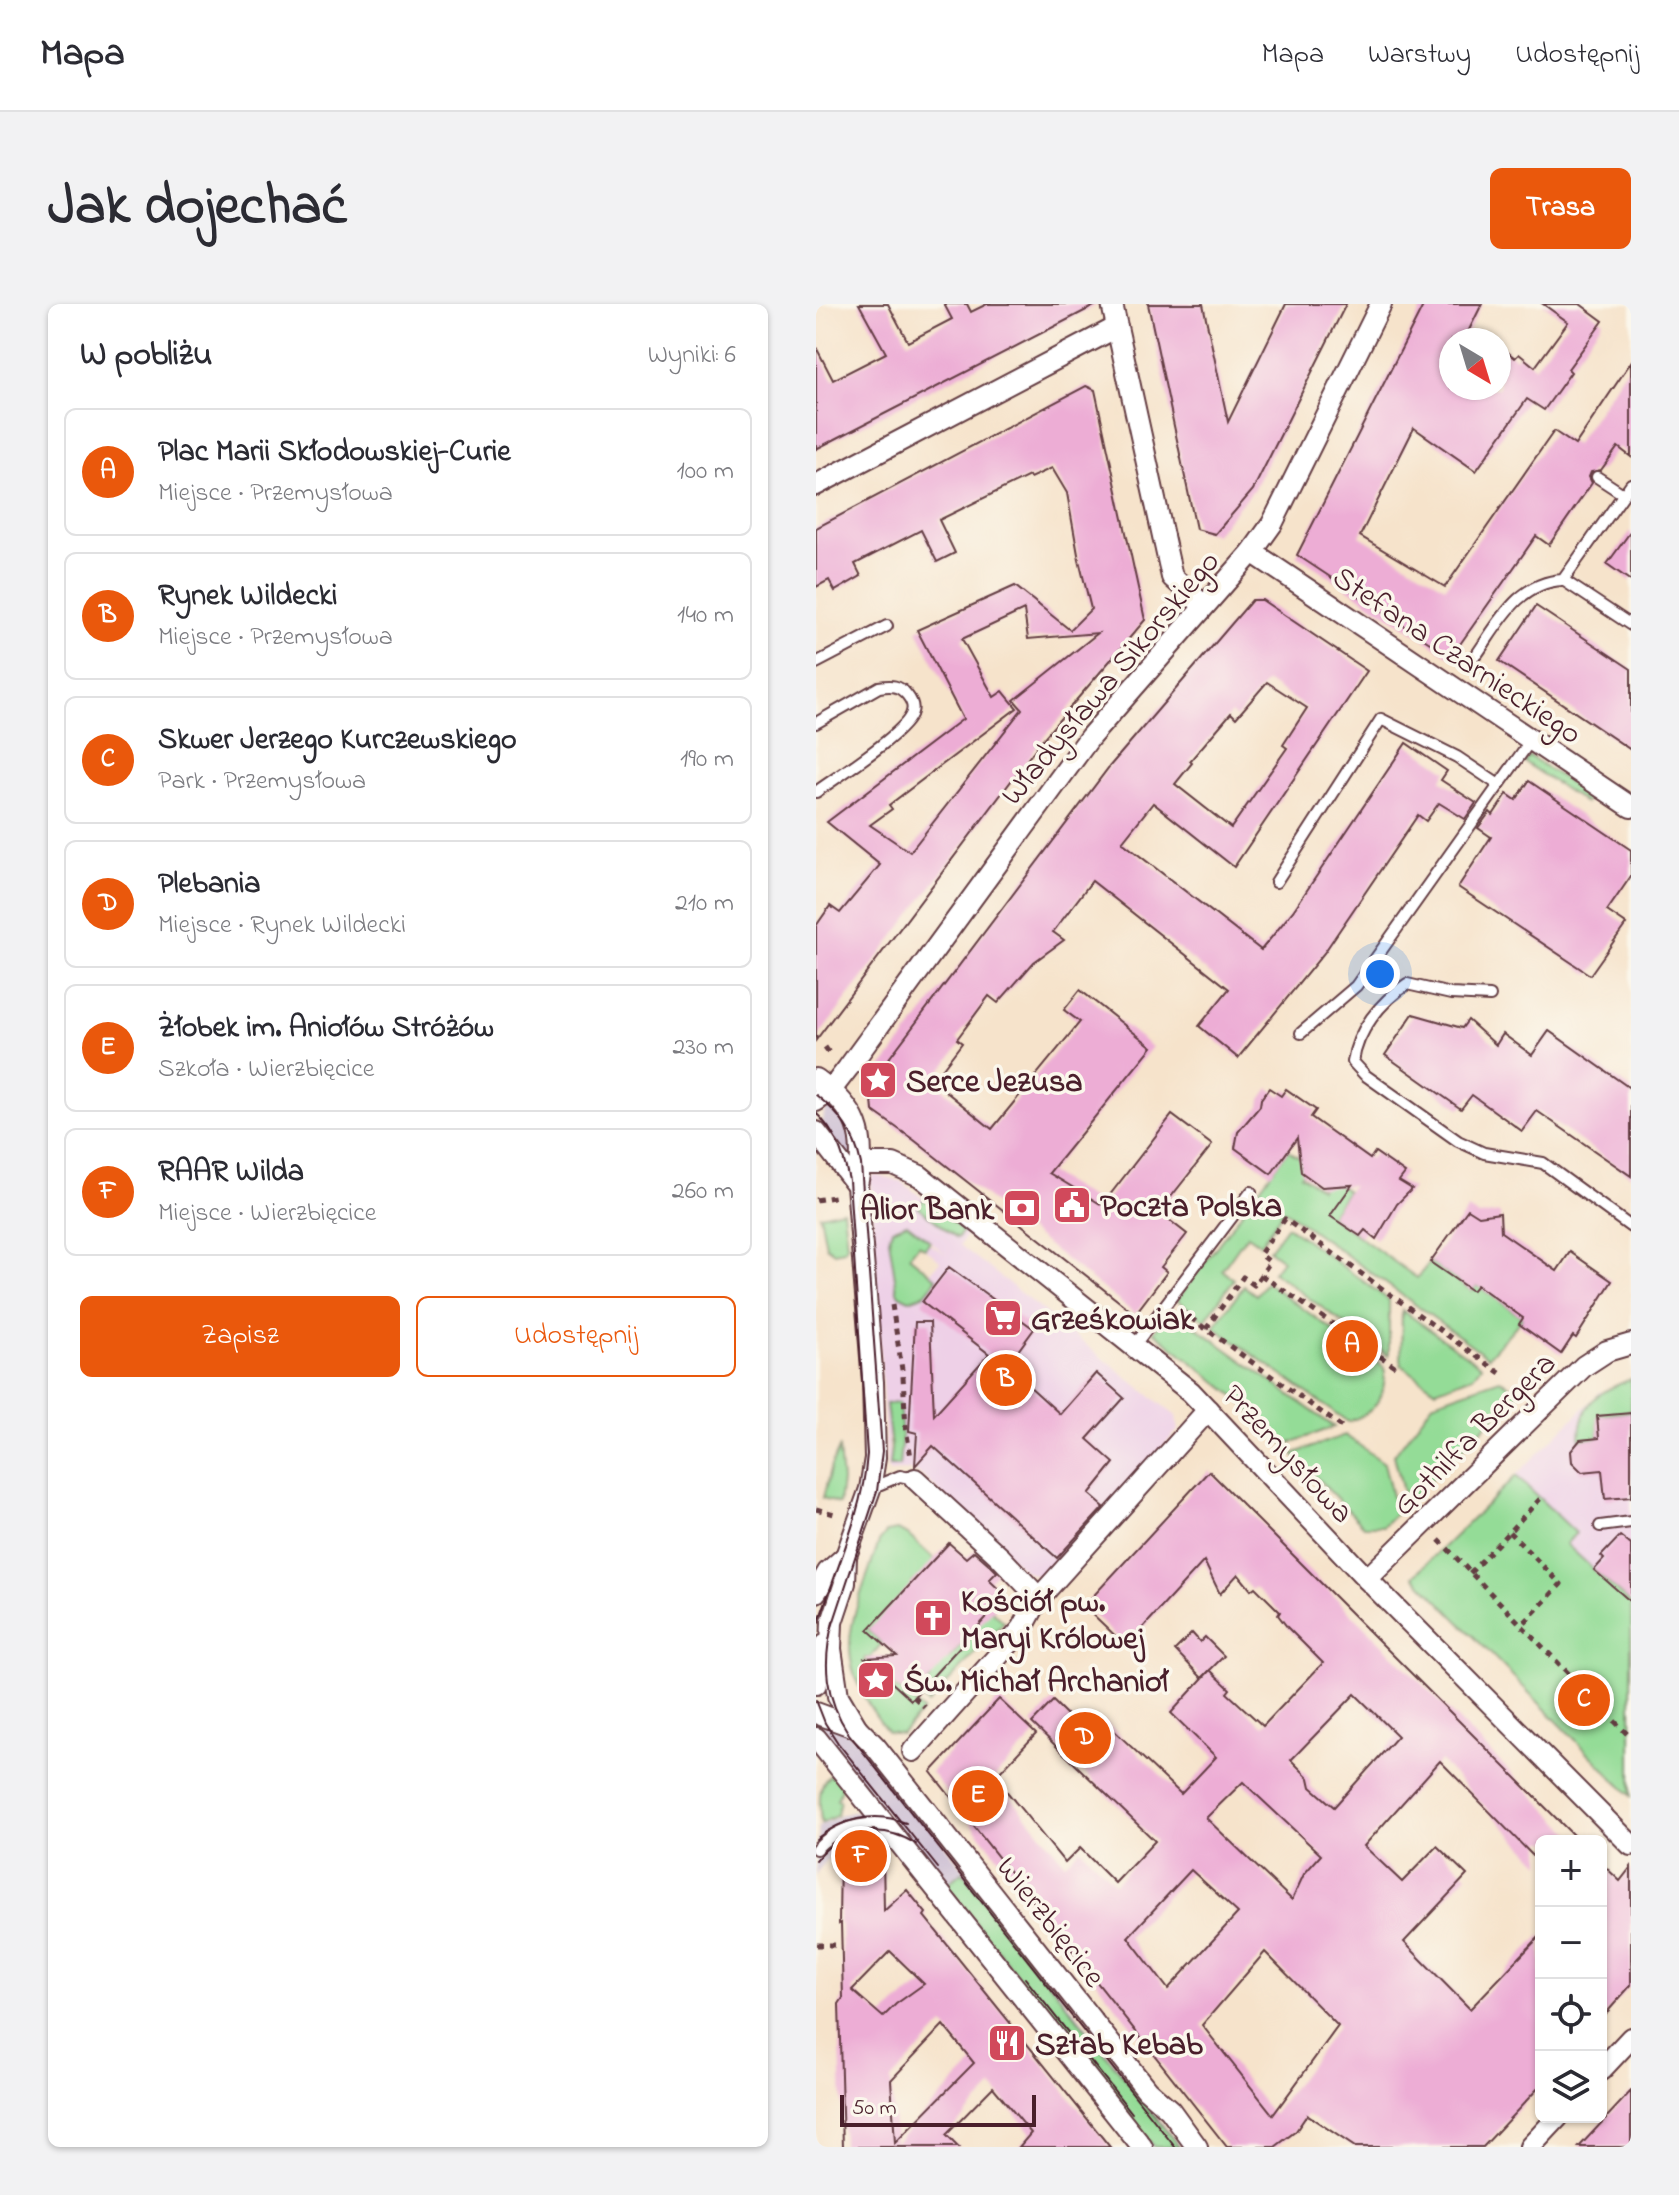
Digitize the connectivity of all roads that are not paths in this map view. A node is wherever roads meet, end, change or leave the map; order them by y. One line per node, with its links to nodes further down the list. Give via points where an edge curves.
1 (1112, 304): 3 (street)
2 (1381, 304): 8 (street, Władysława Sikorskiego, via 1272,524)
3 (1117, 327): 6 (street); 10 (street, via 1172,577)
4 (1597, 477): 7 (lane)
5 (1631, 484): 7 (lane)
6 (816, 485)
7 (1623, 494): 9 (lane)
8 (1252, 552): 10 (street, Władysława Sikorskiego); 16 (street, Stefana Czarnieckiego)
9 (1563, 580): 11 (lane); 13 (lane, via 1529,589)
10 (1203, 605): 23 (street, Władysława Sikorskiego, via 1090,737)
11 (1631, 625)
12 (887, 626): 14 (lane)
13 (1477, 654)
14 (816, 663)
15 (816, 723): 18 (lane, via 891,685 910,698 913,710 892,736)
16 (1531, 740): 17 (lane); 19 (street, Stefana Czarnieckiego)
17 (1499, 785): 20 (lane, via 1381,719); 22 (lane, via 1356,986)
18 (816, 792)
19 (1631, 807)
20 (1276, 882)
21 (1490, 996): 28 (lane, via 1407,984 1386,999 1355,1045 1353,1062 1458,1141 1484,1153 1543,1163)
22 (1301, 1033)
23 (821, 1090): 25 (street, via 847,1108 857,1126)
24 (816, 1132): 26 (street)
25 (861, 1164): 26 (street); 30 (street, Przemysłowa, via 893,1164 920,1176)
26 (850, 1190): 33 (street, via 874,1402)
27 (1251, 1192): 30 (lane)
28 (1631, 1227)
29 (1631, 1344): 38 (street, Gothilfa Bergera, via 1584,1366)
30 (1134, 1346): 31 (street, Przemysłowa)
31 (1208, 1410): 38 (street, Przemysłowa); 40 (street)
32 (913, 1469): 33 (lane); 40 (street)
33 (870, 1489): 36 (street)
34 (1631, 1522): 35 (lane)
35 (1600, 1526)
36 (846, 1556): 37 (street); 39 (street); 41 (street, via 845,1583)
37 (816, 1560)
38 (1367, 1579): 49 (street, Przemysłowa)
39 (816, 1592)
40 (1039, 1598): 46 (street, via 1022,1629)
41 (832, 1622): 42 (street); 44 (street, via 838,1696)
42 (816, 1684)
43 (816, 1713): 44 (street, Wierzbięcice)
44 (857, 1728): 55 (street, Wierzbięcice)
45 (816, 1738): 47 (street)
46 (913, 1751)
47 (826, 1760): 48 (street)
48 (886, 1824): 50 (lane, via 846,1829); 54 (street)
49 (1631, 1845)
50 (816, 1849)
51 (1631, 2038): 52 (street)
52 (1607, 2064)
53 (1552, 2123): 56 (street)
54 (1142, 2147)
55 (1197, 2147)
56 (1530, 2147)

